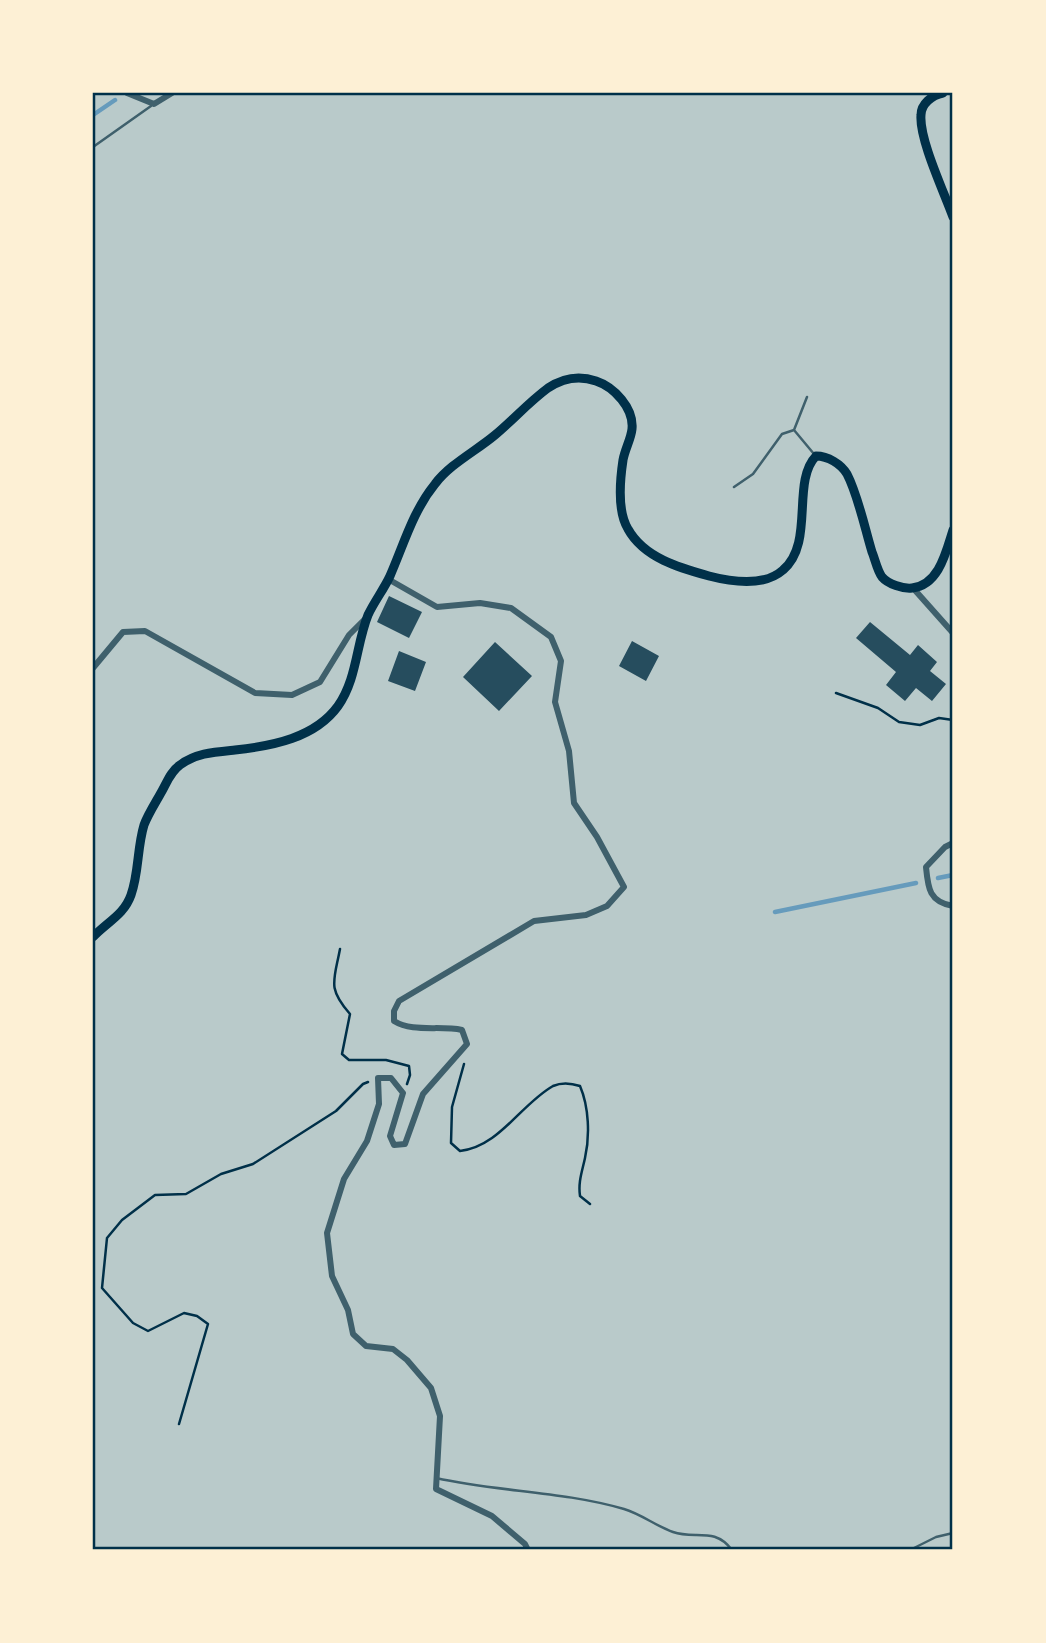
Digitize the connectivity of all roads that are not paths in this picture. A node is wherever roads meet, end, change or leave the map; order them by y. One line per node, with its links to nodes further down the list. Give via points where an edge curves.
1 (127, 93): 4 (street)
2 (172, 93): 4 (street)
3 (943, 93): 6 (main road, via 931,97 921,115)
4 (153, 104): 5 (lane)
5 (93, 148)
6 (953, 217)
7 (807, 397): 8 (lane)
8 (794, 430): 9 (lane); 10 (lane, via 782,434 753,474)
9 (816, 456): 12 (main road, via 805,484 794,559 782,571 774,577 730,582 686,569 660,559 637,541 624,521 623,461 633,427 623,400 602,382 571,377 549,387 438,480 420,503); 13 (main road, via 824,456 846,472 882,577)
10 (734, 487)
11 (953, 530): 13 (main road, via 942,565 931,580)
12 (388, 579): 14 (main road); 20 (street, via 437,607 480,603 511,608 551,637 561,661 555,702 569,751 575,803 624,887 607,906 586,915 534,921 400,1001 394,1012 394,1021 403,1027 462,1030 467,1044 423,1094 405,1144 394,1145 390,1136 403,1093 391,1079 378,1078 379,1104 367,1141 344,1179 327,1233 332,1276 353,1334 366,1346 393,1349 431,1388 440,1416)
13 (913, 588): 15 (street)
14 (368, 616): 16 (street, via 349,635 320,682 292,695 254,693 145,631 123,632); 19 (main road, via 348,692 309,733 246,749 200,754 177,766 144,825 131,894 121,914)
15 (953, 633)
16 (93, 668)
17 (953, 843): 18 (street, via 926,867 928,890 941,904)
18 (953, 906)
19 (93, 937)
20 (436, 1478): 22 (street, via 436,1489 492,1516); 23 (lane, via 626,1509 675,1533 706,1534 725,1541)
21 (953, 1533): 24 (lane)
22 (528, 1550)
23 (732, 1550)
24 (909, 1550)

